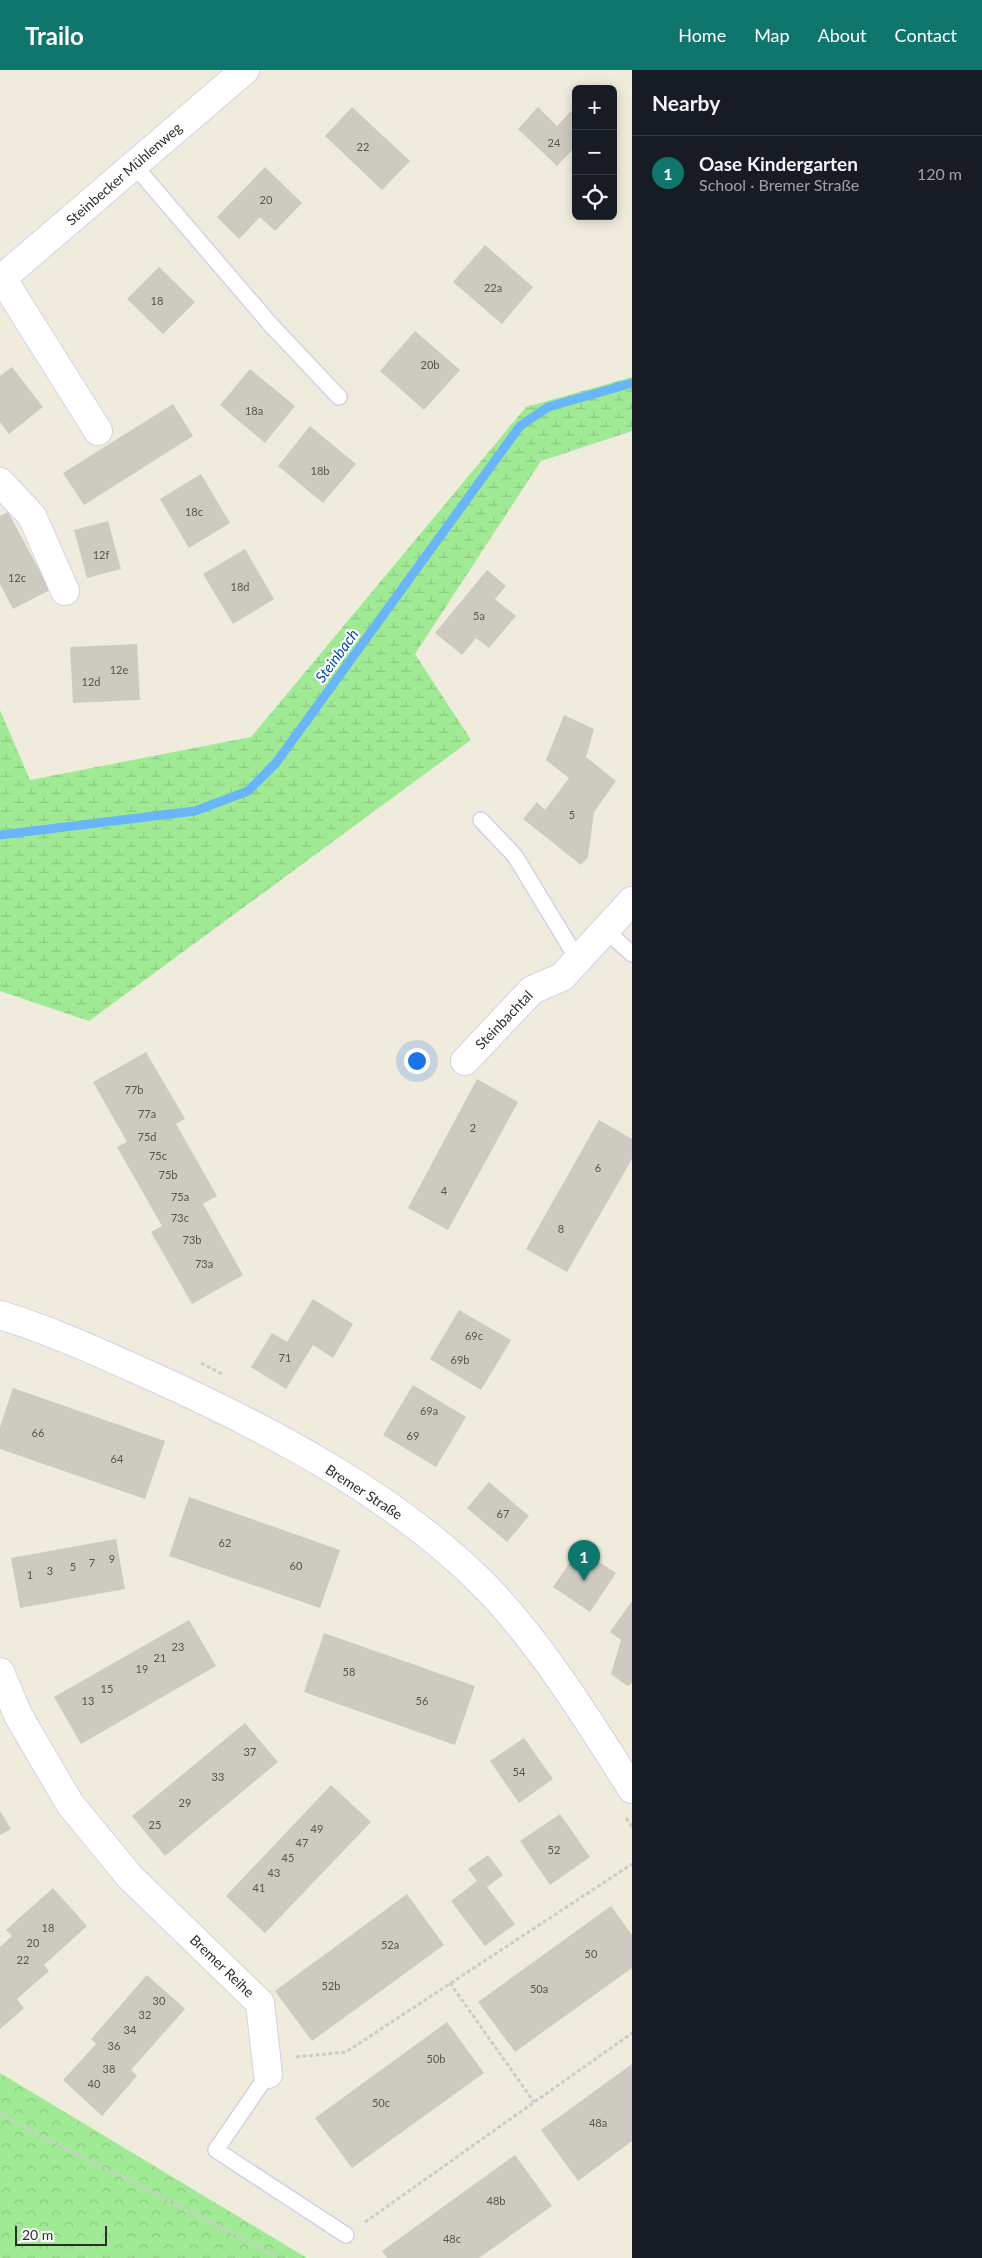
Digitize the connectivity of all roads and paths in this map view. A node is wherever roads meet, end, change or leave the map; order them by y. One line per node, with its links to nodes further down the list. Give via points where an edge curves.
1 (245, 70): 2 (street, Steinbecker Mühlenweg)
2 (134, 165): 3 (street, Steinbecker Mühlenweg); 4 (lane, via 271,325)
3 (1, 279): 5 (street, Steinbecker Mühlenweg)
4 (338, 397)
5 (98, 431)
6 (0, 482): 7 (street, via 32,516)
7 (65, 590)
8 (481, 820): 12 (lane, via 515,856)
9 (632, 901): 10 (street, Steinbachtal)
10 (605, 930): 11 (lane); 12 (street, Steinbachtal)
11 (632, 954)
12 (578, 960): 13 (street, Steinbachtal, via 562,977 532,990)
13 (465, 1061)
14 (1, 1321): 16 (street, Bremer Straße, via 64,1338 192,1395 292,1447 376,1497 434,1539 487,1588 570,1693)
15 (0, 1672): 21 (street, Bremer Reihe, via 18,1715 70,1804 130,1877 260,2003)
16 (627, 1800): 17 (path)
17 (632, 1828)
18 (632, 1864): 19 (path)
19 (450, 1983): 21 (path, via 346,2052); 22 (path)
20 (632, 2032): 22 (path)
21 (267, 2067): 24 (lane, via 216,2150)
22 (534, 2102): 24 (path)
23 (0, 2114): 25 (path)
24 (346, 2235)
25 (277, 2258)

